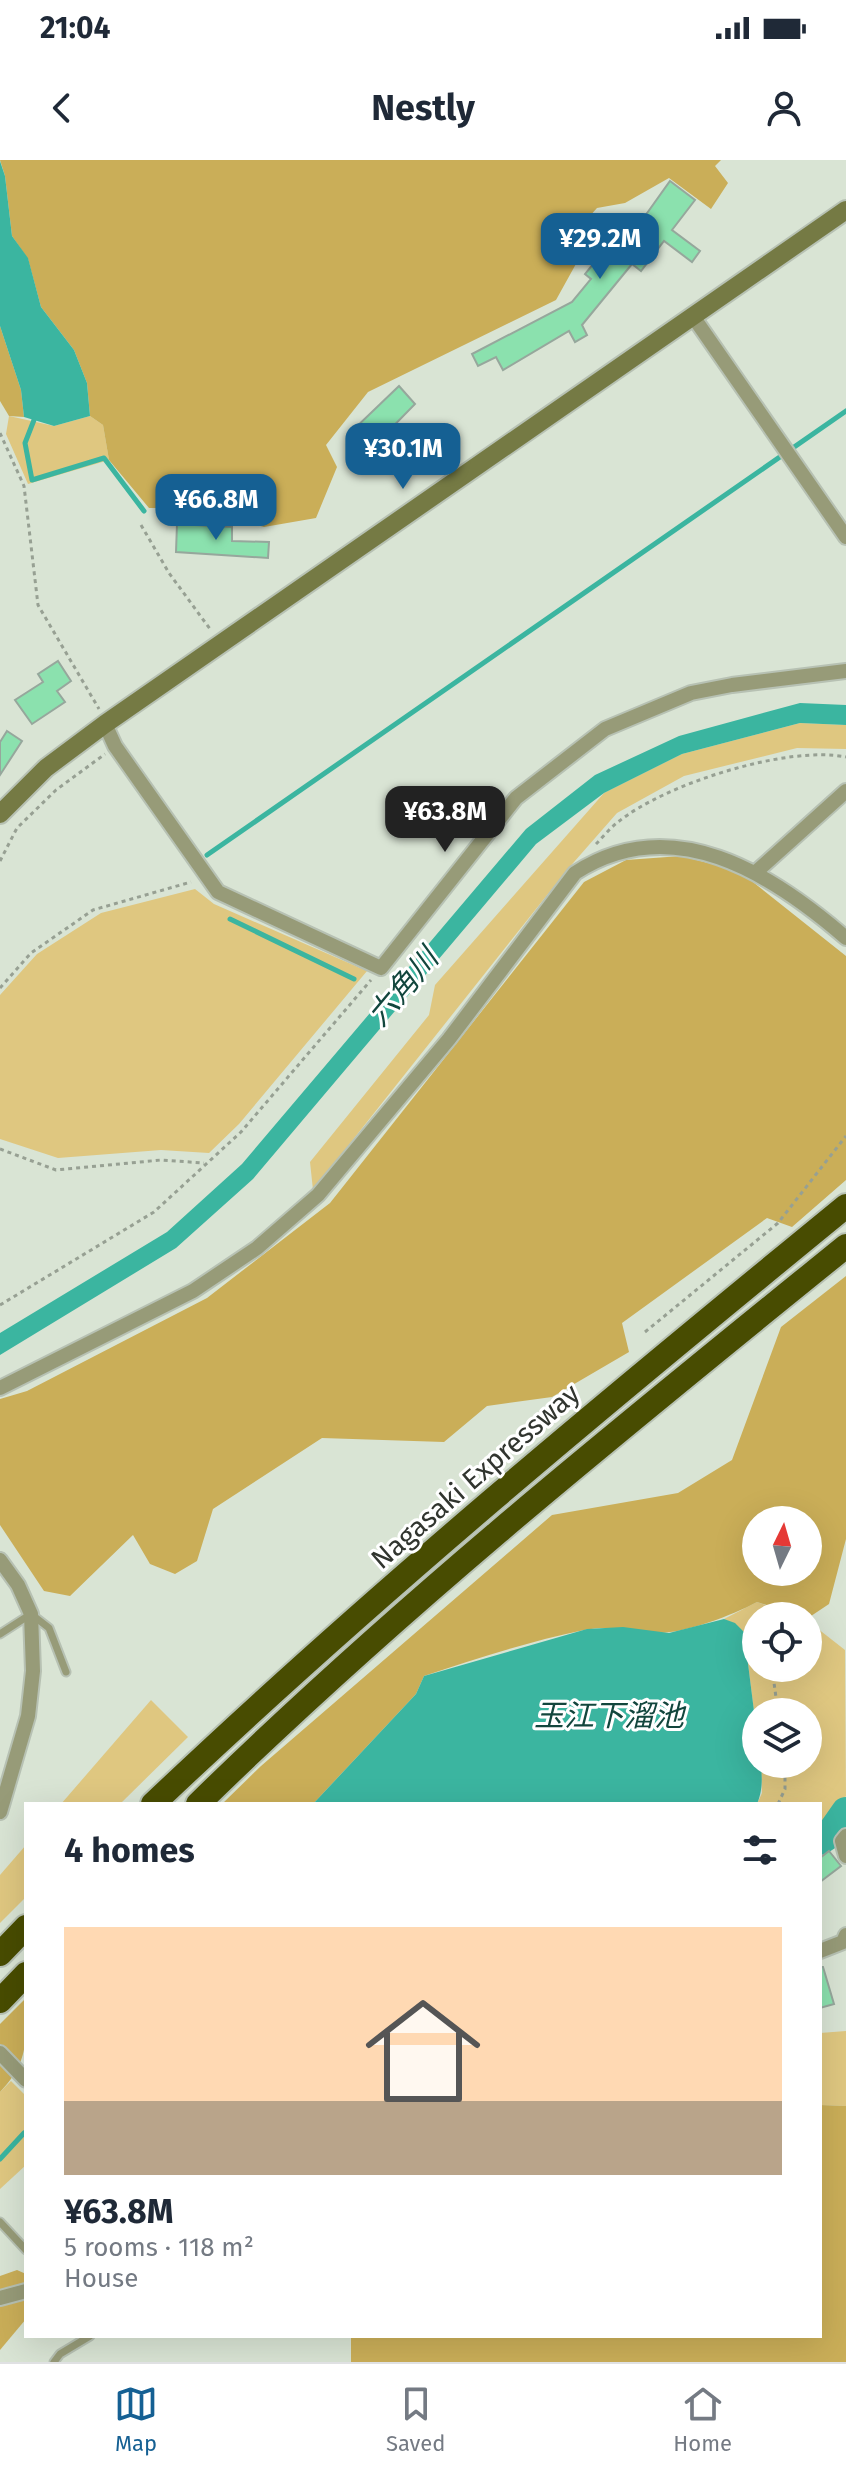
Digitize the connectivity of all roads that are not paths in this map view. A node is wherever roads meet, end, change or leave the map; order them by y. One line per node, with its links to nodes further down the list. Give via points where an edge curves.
1 (846, 210): 2 (street)
2 (692, 315): 3 (street); 5 (street)
3 (846, 537)
4 (846, 671): 5 (street, via 691,693 605,729 516,798 381,968 218,892)
5 (105, 724): 7 (street, via 46,768)
6 (846, 791): 8 (street)
7 (0, 814)
8 (756, 872): 9 (street); 12 (street, via 705,852 650,848 596,859 575,873 449,1039 318,1195 257,1248 193,1291)
9 (846, 938)
10 (846, 1206): 17 (highway, Nagasaki Expressway, via 437,1548)
11 (846, 1246): 18 (highway, Nagasaki Expressway, via 454,1568)
12 (0, 1388)
13 (0, 1560): 14 (street)
14 (31, 1614): 15 (lane); 16 (lane, via 49,1628); 19 (street, via 28,1716)
15 (0, 1634)
16 (66, 1672)
17 (155, 1802)
18 (200, 1802)
19 (0, 1812)
20 (846, 1836): 21 (street)
21 (846, 1856)
22 (24, 1929): 25 (highway)
23 (846, 1935): 24 (street, via 843,1942)
24 (822, 1950)
25 (0, 1954)
26 (24, 1976): 27 (highway)
27 (0, 2001)
28 (1, 2058): 29 (street)
29 (24, 2078)
30 (0, 2222): 31 (lane)
31 (24, 2248)
32 (24, 2292): 33 (street)
33 (0, 2298)
34 (87, 2338): 35 (lane)
35 (54, 2362)

